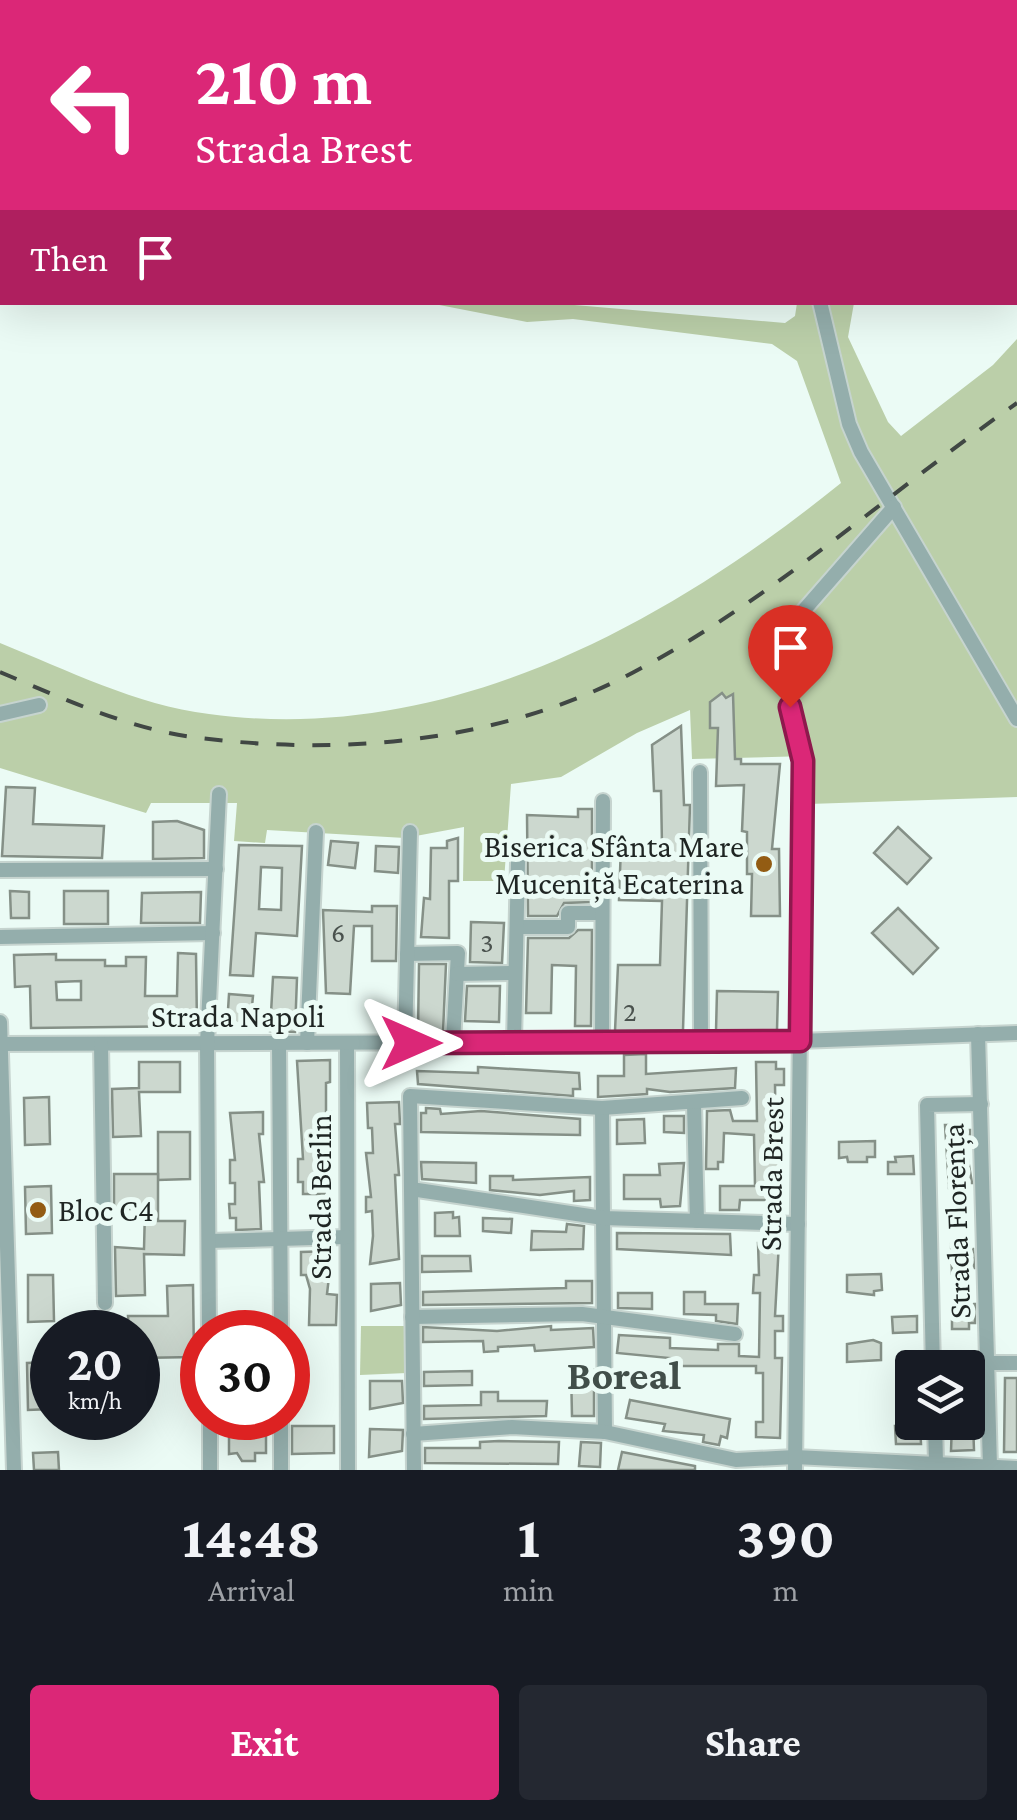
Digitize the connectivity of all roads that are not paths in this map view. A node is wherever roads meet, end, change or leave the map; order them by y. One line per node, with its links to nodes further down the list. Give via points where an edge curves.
1 (821, 305): 2 (street, via 849,424)
2 (894, 506): 5 (street); 24 (street, Strada Brest, via 777,642 803,761)
3 (39, 705): 4 (street)
4 (0, 714)
5 (1017, 720)
6 (700, 772): 28 (street)
7 (219, 794): 12 (street)
8 (603, 801): 14 (street)
9 (316, 832): 30 (street)
10 (410, 832): 18 (street)
11 (518, 862): 15 (street)
12 (216, 869): 13 (street); 16 (street)
13 (0, 870)
14 (602, 913): 15 (street, via 568,913 568,927); 27 (street)
15 (516, 927): 19 (street)
16 (213, 933): 17 (street); 35 (street)
17 (0, 938)
18 (408, 954): 20 (street, via 458,953); 32 (street)
19 (516, 973): 20 (street); 26 (street)
20 (456, 974): 25 (street)
21 (0, 1022): 33 (street)
22 (1017, 1033): 23 (street, Strada Napoli)
23 (978, 1034): 24 (street, Strada Napoli); 38 (street, Strada Florența)
24 (800, 1041): 28 (street, Strada Napoli); 43 (street, Strada Brest)
25 (453, 1042): 26 (street, Strada Napoli); 32 (street, Strada Napoli)
26 (514, 1042): 27 (street, Strada Napoli)
27 (602, 1042): 28 (street, Strada Napoli)
28 (701, 1042)
29 (279, 1043): 30 (street, Strada Napoli); 35 (street, Strada Napoli); 45 (street, Strada Berlin)
30 (308, 1043): 31 (street, Strada Napoli)
31 (348, 1043): 32 (street, Strada Napoli); 44 (street, Strada Berlin)
32 (405, 1043)
33 (0, 1044): 34 (street, Strada Napoli); 47 (street)
34 (100, 1044): 35 (street, Strada Napoli); 48 (street)
35 (208, 1044): 46 (street)
36 (742, 1098): 37 (street)
37 (694, 1104): 39 (street); 42 (street)
38 (980, 1104): 54 (street, via 927,1105); 55 (street, Strada Florența)
39 (602, 1108): 40 (street, via 410,1096); 41 (street)
40 (411, 1190): 41 (street); 51 (street)
41 (603, 1218): 42 (street); 52 (street)
42 (697, 1221): 43 (street)
43 (798, 1224): 63 (street, Strada Brest)
44 (348, 1237): 45 (street); 71 (street, Strada Berlin)
45 (280, 1238): 46 (street); 50 (street, Strada Berlin)
46 (209, 1241): 49 (street)
47 (4, 1290): 57 (street)
48 (106, 1303)
49 (209, 1310)
50 (281, 1310)
51 (412, 1317): 52 (street); 59 (street)
52 (604, 1317): 53 (street); 58 (street)
53 (736, 1334)
54 (933, 1350)
55 (988, 1362): 56 (street); 66 (street, Strada Florența)
56 (1017, 1362)
57 (6, 1424): 68 (street)
58 (605, 1432): 59 (street, via 512,1427); 65 (street)
59 (413, 1434): 72 (street)
60 (210, 1440): 69 (street)
61 (281, 1440): 70 (street)
62 (935, 1440): 64 (street)
63 (795, 1464): 64 (street); 65 (street)
64 (936, 1464): 66 (street)
65 (736, 1465)
66 (990, 1466): 67 (street)
67 (1017, 1468)
68 (14, 1470)
69 (210, 1470)
70 (281, 1470)
71 (348, 1470)
72 (414, 1470)

